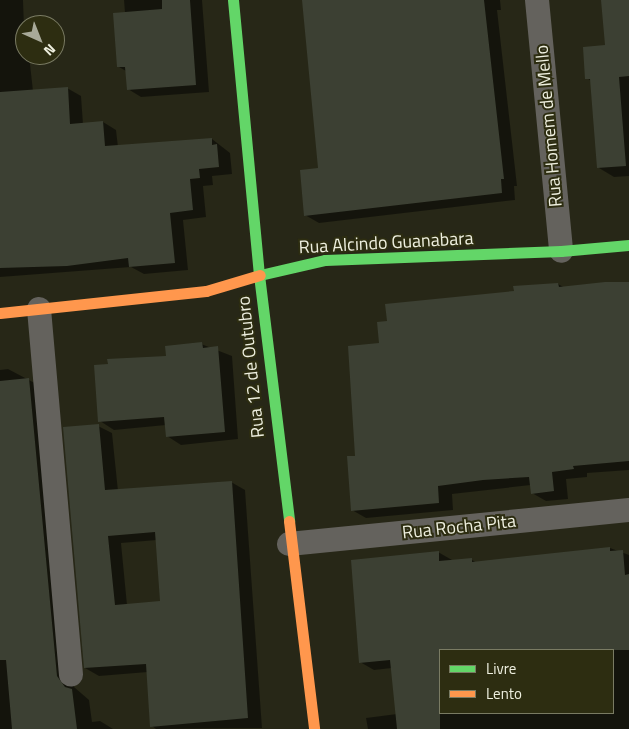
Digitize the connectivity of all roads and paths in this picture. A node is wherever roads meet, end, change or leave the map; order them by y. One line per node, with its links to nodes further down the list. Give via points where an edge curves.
1 (233, 0): 5 (street, Rua 12 de Outubro)
2 (537, 0): 4 (street, Rua Homem de Mello)
3 (629, 245): 4 (street, Rua Alcindo Guanabara)
4 (561, 251): 5 (street, Rua Alcindo Guanabara, via 325,260)
5 (258, 276): 6 (street, Rua Alcindo Guanabara, via 206,291); 9 (street, Rua 12 de Outubro)
6 (40, 309): 7 (street, Rua Alcindo Guanabara); 10 (street)
7 (0, 313)
8 (629, 510): 9 (street, Rua Rocha Pita)
9 (289, 544): 11 (street, Rua 12 de Outubro)
10 (72, 675)
11 (314, 729)

